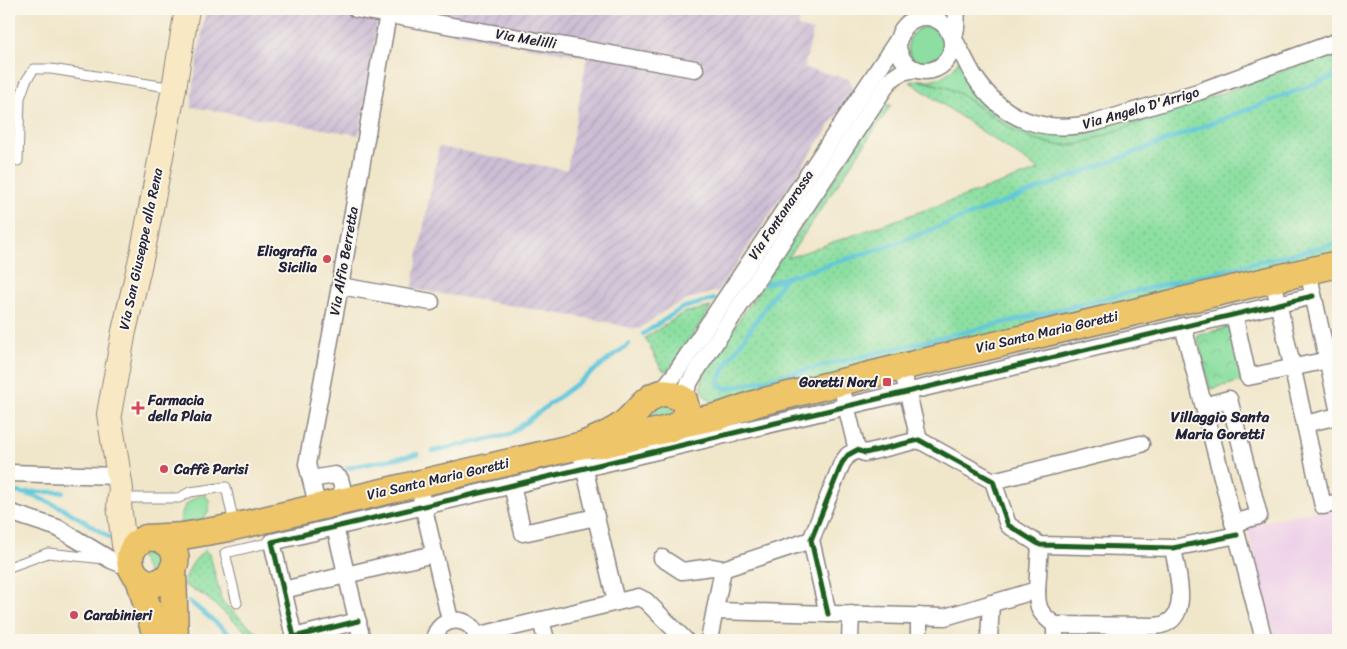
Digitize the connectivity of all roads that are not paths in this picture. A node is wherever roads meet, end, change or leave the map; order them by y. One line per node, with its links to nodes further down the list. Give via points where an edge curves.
1 (187, 9): 12 (main road, Via San Giuseppe alla Rena)
2 (356, 9): 5 (street, Via Melilli)
3 (922, 9): 6 (street)
4 (957, 9): 8 (street)
5 (388, 14): 10 (street, Via Melilli); 17 (street, Via Alfio Berretta)
6 (912, 22): 7 (street); 8 (street, via 923,18 935,19 945,26)
7 (901, 35): 11 (street, via 901,55); 26 (street, Via Fontanarossa)
8 (952, 40): 9 (street, Via Angelo D'Arrigo, via 972,74 997,104 1026,121 1066,128 1094,123 1198,92); 11 (street, via 948,59 939,68 928,71)
9 (1338, 41)
10 (695, 69)
11 (916, 69): 30 (street, Via Fontanarossa, via 902,72 890,80 695,373 688,385)
12 (174, 88): 13 (lane, via 52,68 34,69 20,98); 44 (main road, Via San Giuseppe alla Rena, via 109,414)
13 (18, 161)
14 (1338, 264): 15 (main road, Via Santa Maria Goretti)
15 (1308, 271): 16 (main road, Via Santa Maria Goretti); 18 (street)
16 (1272, 279): 20 (street); 25 (main road, Via Santa Maria Goretti)
17 (340, 286): 19 (street); 41 (street, Via Alfio Berretta, via 307,464)
18 (1313, 296): 20 (street); 23 (street)
19 (431, 302)
20 (1278, 304): 21 (street); 24 (street)
21 (1234, 314): 22 (street); 24 (street, via 1248,378)
22 (1183, 326): 25 (street); 28 (street)
23 (1328, 360): 24 (street); 29 (street)
24 (1292, 367): 34 (street)
25 (904, 379): 27 (main road, Via Santa Maria Goretti); 36 (street)
26 (660, 393): 30 (main road, via 673,394); 31 (main road, via 649,398)
27 (844, 394): 32 (main road, Via Santa Maria Goretti); 38 (street)
28 (1204, 406): 53 (street); 53 (street, via 1229,399 1259,516)
29 (1338, 408)
30 (684, 409): 32 (main road, Via Santa Maria Goretti, via 720,416); 35 (main road, via 668,429)
31 (638, 410): 35 (main road, via 643,423); 39 (main road, Via Santa Maria Goretti)
32 (773, 410): 39 (street)
33 (1338, 416): 34 (street)
34 (1305, 424): 47 (street, via 1323,506)
35 (655, 431): 39 (main road)
36 (919, 440): 38 (street, via 865,453); 42 (street)
37 (1140, 444): 42 (street)
38 (857, 450): 55 (street, via 842,464)
39 (582, 453): 43 (street); 45 (main road, Via Santa Maria Goretti); 50 (street)
40 (9, 473): 44 (street)
41 (311, 479): 46 (street, via 335,475 340,479); 48 (street, Via Alfio Berretta)
42 (993, 481): 57 (street, via 1008,525)
43 (512, 485): 45 (street); 50 (street, via 524,533)
44 (122, 488): 51 (lane, via 179,498 190,492 226,487); 54 (main road, via 137,523); 62 (main road, via 119,505)
45 (421, 495): 46 (main road, Via Santa Maria Goretti); 52 (street); 59 (street)
46 (346, 501): 48 (main road, Via Santa Maria Goretti)
47 (1338, 502)
48 (318, 508): 51 (main road, Via Santa Maria Goretti)
49 (9, 512): 62 (street, via 58,528)
50 (596, 517): 68 (street)
51 (232, 527): 54 (main road, Via Santa Maria Goretti); 63 (main road, via 197,547)
52 (335, 527): 56 (street); 65 (street)
53 (1235, 529): 58 (street); 91 (street)
54 (154, 538): 62 (main road, via 141,541 134,547); 63 (main road, via 167,543 173,550)
55 (811, 540): 64 (street); 72 (street)
56 (272, 542): 66 (street); 69 (lane, via 225,553)
57 (1040, 545): 58 (street); 67 (street)
58 (1173, 548): 79 (street, via 1180,590 1180,604 1174,619 1162,626)
59 (434, 554): 65 (street); 75 (street)
60 (662, 558): 64 (street, via 682,571 712,567)
61 (9, 567): 62 (lane, via 48,553)
62 (128, 567): 63 (main road, via 147,582 159,582); 81 (main road)
63 (174, 567): 82 (main road)
64 (723, 569): 71 (street)
65 (346, 575): 66 (street); 77 (street)
66 (283, 590): 77 (street, via 294,637)
67 (1036, 590): 70 (street); 78 (street, via 1040,611)
68 (616, 602): 76 (street); 86 (street, via 642,599)
69 (237, 603)
70 (990, 603): 74 (street, via 945,617); 90 (street)
71 (715, 611): 72 (street); 87 (street)
72 (828, 614): 73 (street)
73 (851, 614): 74 (street); 88 (street)
74 (919, 616): 89 (street)
75 (450, 620): 80 (street, via 469,624); 84 (street, via 439,627)
76 (541, 620): 80 (street); 85 (street)
77 (358, 621): 83 (street)
78 (1055, 633): 79 (street)
79 (1127, 633)
80 (476, 638)
81 (157, 640)
82 (175, 640)
83 (362, 640)
84 (434, 640)
85 (546, 640)
86 (684, 640)
87 (709, 640)
88 (850, 640)
89 (919, 640)
90 (989, 640)
91 (1264, 640)

